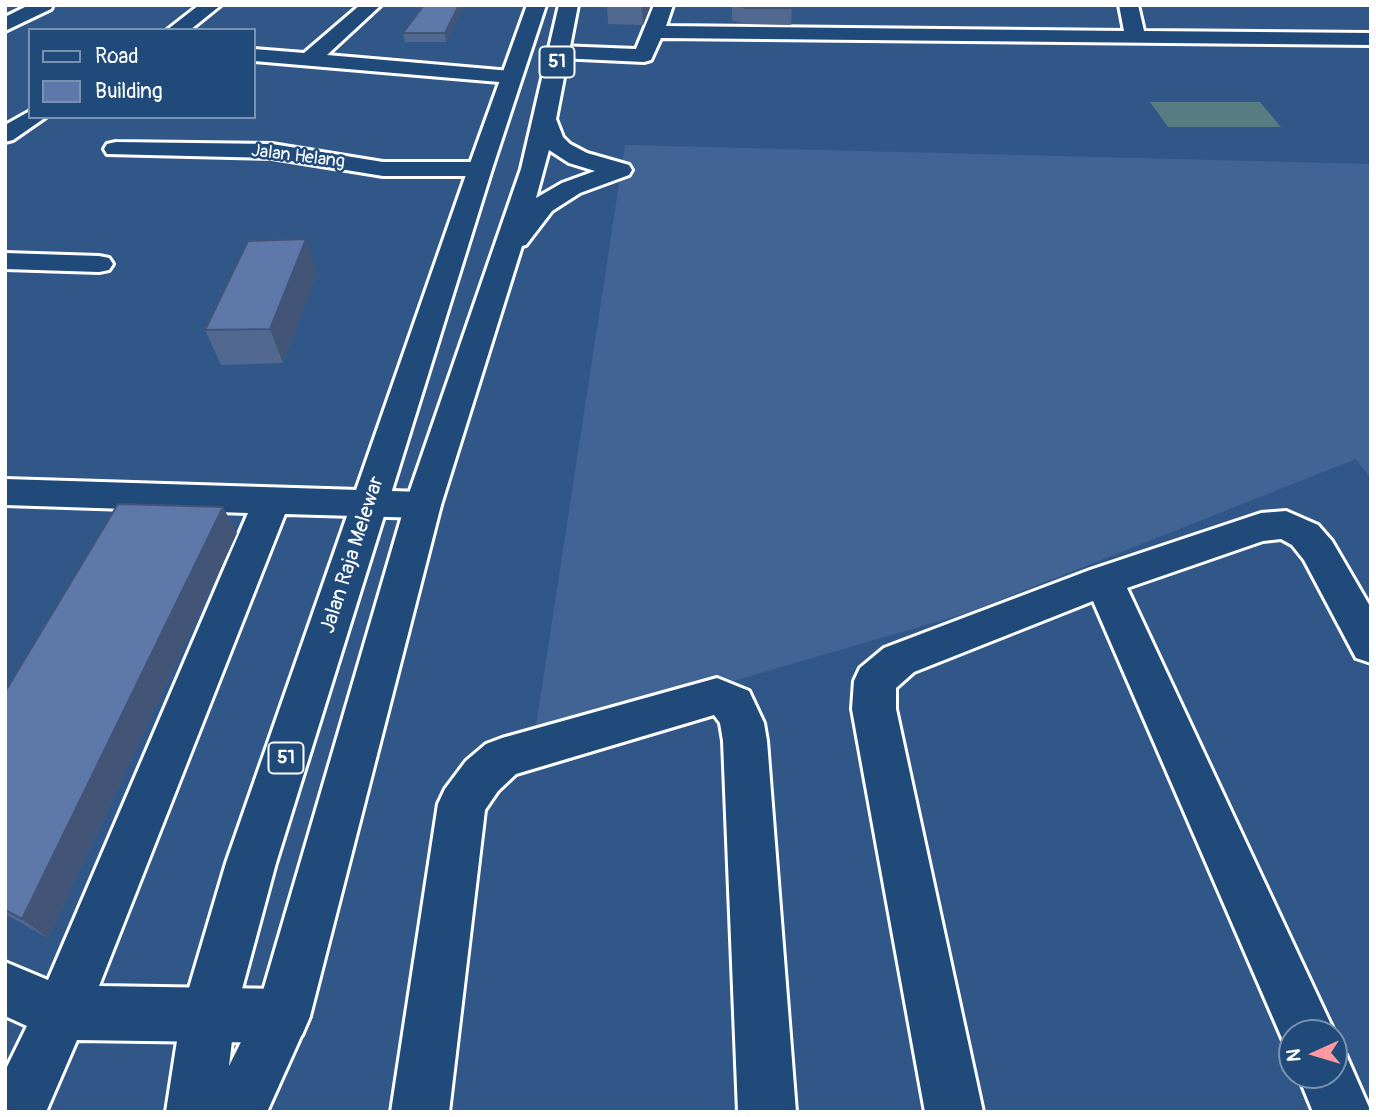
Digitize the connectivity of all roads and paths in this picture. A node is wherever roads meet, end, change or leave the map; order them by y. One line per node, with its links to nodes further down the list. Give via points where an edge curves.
1 (44, 5): 10 (main road)
2 (212, 5): 8 (main road)
3 (372, 5): 15 (main road)
4 (537, 5): 16 (main road, Jalan Raja Melewar / 51)
5 (569, 5): 13 (main road, 51)
6 (664, 5): 9 (main road)
7 (1128, 5): 11 (main road)
8 (180, 28)
9 (654, 32): 11 (main road, via 694,24); 13 (main road, via 644,56)
10 (9, 36)
11 (1136, 37): 12 (main road)
12 (1371, 39)
13 (559, 52): 18 (main road, 51)
14 (256, 55): 15 (main road)
15 (311, 58): 16 (main road)
16 (511, 77): 21 (main road, Jalan Raja Melewar / 51)
17 (32, 119): 19 (main road)
18 (544, 119): 22 (main road, 51, via 533,169); 22 (main road, via 561,149 620,170 571,188 544,205)
19 (5, 135)
20 (116, 149): 21 (main road, Jalan Helang, via 272,151 383,169)
21 (480, 169): 27 (main road, Jalan Raja Melewar / 51)
22 (504, 254): 28 (main road, 51)
23 (5, 261): 24 (main road)
24 (99, 264)
25 (5, 492): 26 (main road)
26 (272, 500): 27 (main road); 32 (main road)
27 (370, 503): 28 (main road); 33 (main road, Jalan Raja Melewar / 51, via 251,863)
28 (423, 505): 34 (main road, 51)
29 (1104, 581): 30 (main road, via 1261,527 1286,525 1318,551); 35 (main road); 42 (main road, via 899,660 875,681 874,709)
30 (1371, 646)
31 (5, 989): 32 (main road)
32 (61, 1013): 33 (main road); 37 (main road)
33 (208, 1015): 34 (main road); 38 (main road, Jalan Raja Melewar / 51)
34 (283, 1016): 39 (main road, 51)
35 (1301, 1019)
36 (1332, 1089): 43 (main road)
37 (16, 1112)
38 (195, 1112)
39 (237, 1112)
40 (420, 1112): 41 (main road, via 462,804 502,758 717,696 734,704 744,732)
41 (767, 1112)
42 (954, 1112)
43 (1342, 1112)

